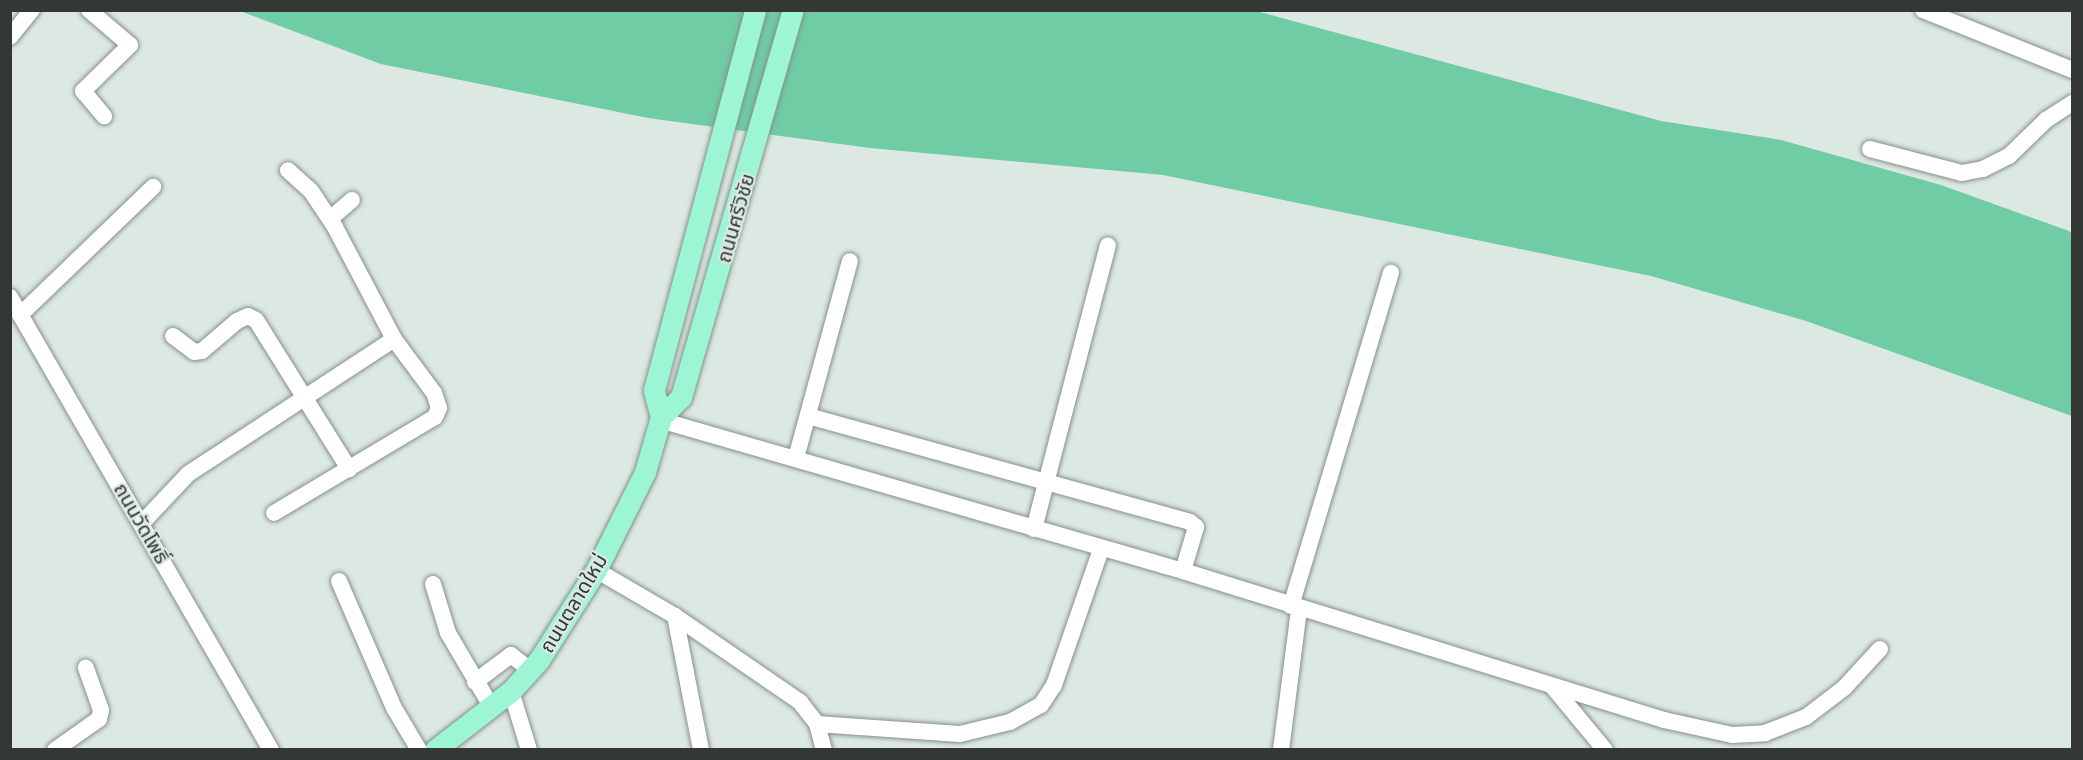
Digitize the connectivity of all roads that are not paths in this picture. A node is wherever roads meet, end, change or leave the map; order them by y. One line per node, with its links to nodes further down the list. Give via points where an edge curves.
1 (32, 10): 6 (street)
2 (89, 10): 9 (street, via 130,45 83,91)
3 (755, 10): 24 (main road, ถนนศรีวิชัย, via 654,390)
4 (794, 10): 24 (main road, ถนนศรีวิชัย, via 681,397)
5 (1923, 10): 7 (street)
6 (10, 37)
7 (2073, 70)
8 (2073, 103): 10 (street, via 2046,120 2009,156 1983,169 1962,173)
9 (104, 116)
10 (1870, 149)
11 (288, 170): 14 (street, via 311,191)
12 (153, 187): 19 (street)
13 (352, 200): 14 (street)
14 (330, 219): 21 (street)
15 (1108, 245): 27 (street)
16 (850, 261): 23 (street)
17 (1391, 273): 36 (street)
18 (10, 297): 19 (street, ถนนวัดโพธิ์)
19 (20, 315): 29 (street, ถนนวัดโพธิ์)
20 (172, 336): 22 (street, via 194,352 202,351 248,316 256,320)
21 (393, 339): 22 (street); 26 (street, via 434,393 439,408 435,417)
22 (304, 398): 26 (street); 29 (street, via 188,474)
23 (808, 416): 25 (street); 27 (street)
24 (661, 418): 25 (street); 32 (main road, ถนนตลาดใหม่, via 645,472)
25 (796, 458): 30 (street)
26 (349, 469): 28 (street)
27 (1047, 480): 30 (street); 33 (street, via 1190,522 1196,527)
28 (274, 513)
29 (142, 523): 47 (street, ถนนวัดโพธิ์)
30 (1034, 529): 31 (street)
31 (1101, 549): 33 (street); 45 (street, via 1054,686 1041,705 1010,722 960,734)
32 (596, 570): 37 (street); 40 (main road, ถนนตลาดใหม่)
33 (1183, 571): 36 (street)
34 (339, 580): 48 (street, via 390,699)
35 (433, 584): 41 (street, via 448,633)
36 (1295, 607): 42 (street); 53 (street)
37 (675, 616): 45 (street, via 800,702); 51 (street)
38 (1880, 649): 42 (street, via 1844,688 1806,717 1765,733 1731,735)
39 (86, 668): 46 (street, via 101,710 99,719)
40 (530, 670): 41 (street, via 511,655); 43 (main road, ถนนตลาดใหม่)
41 (475, 682): 44 (street)
42 (1551, 686): 54 (street)
43 (511, 691): 44 (main road, ถนนตลาดใหม่); 50 (street)
44 (491, 706): 49 (main road, ถนนตลาดใหม่)
45 (817, 724): 52 (street)
46 (55, 750)
47 (271, 750)
48 (419, 750)
49 (435, 750)
50 (529, 750)
51 (701, 750)
52 (824, 750)
53 (1281, 750)
54 (1605, 750)

